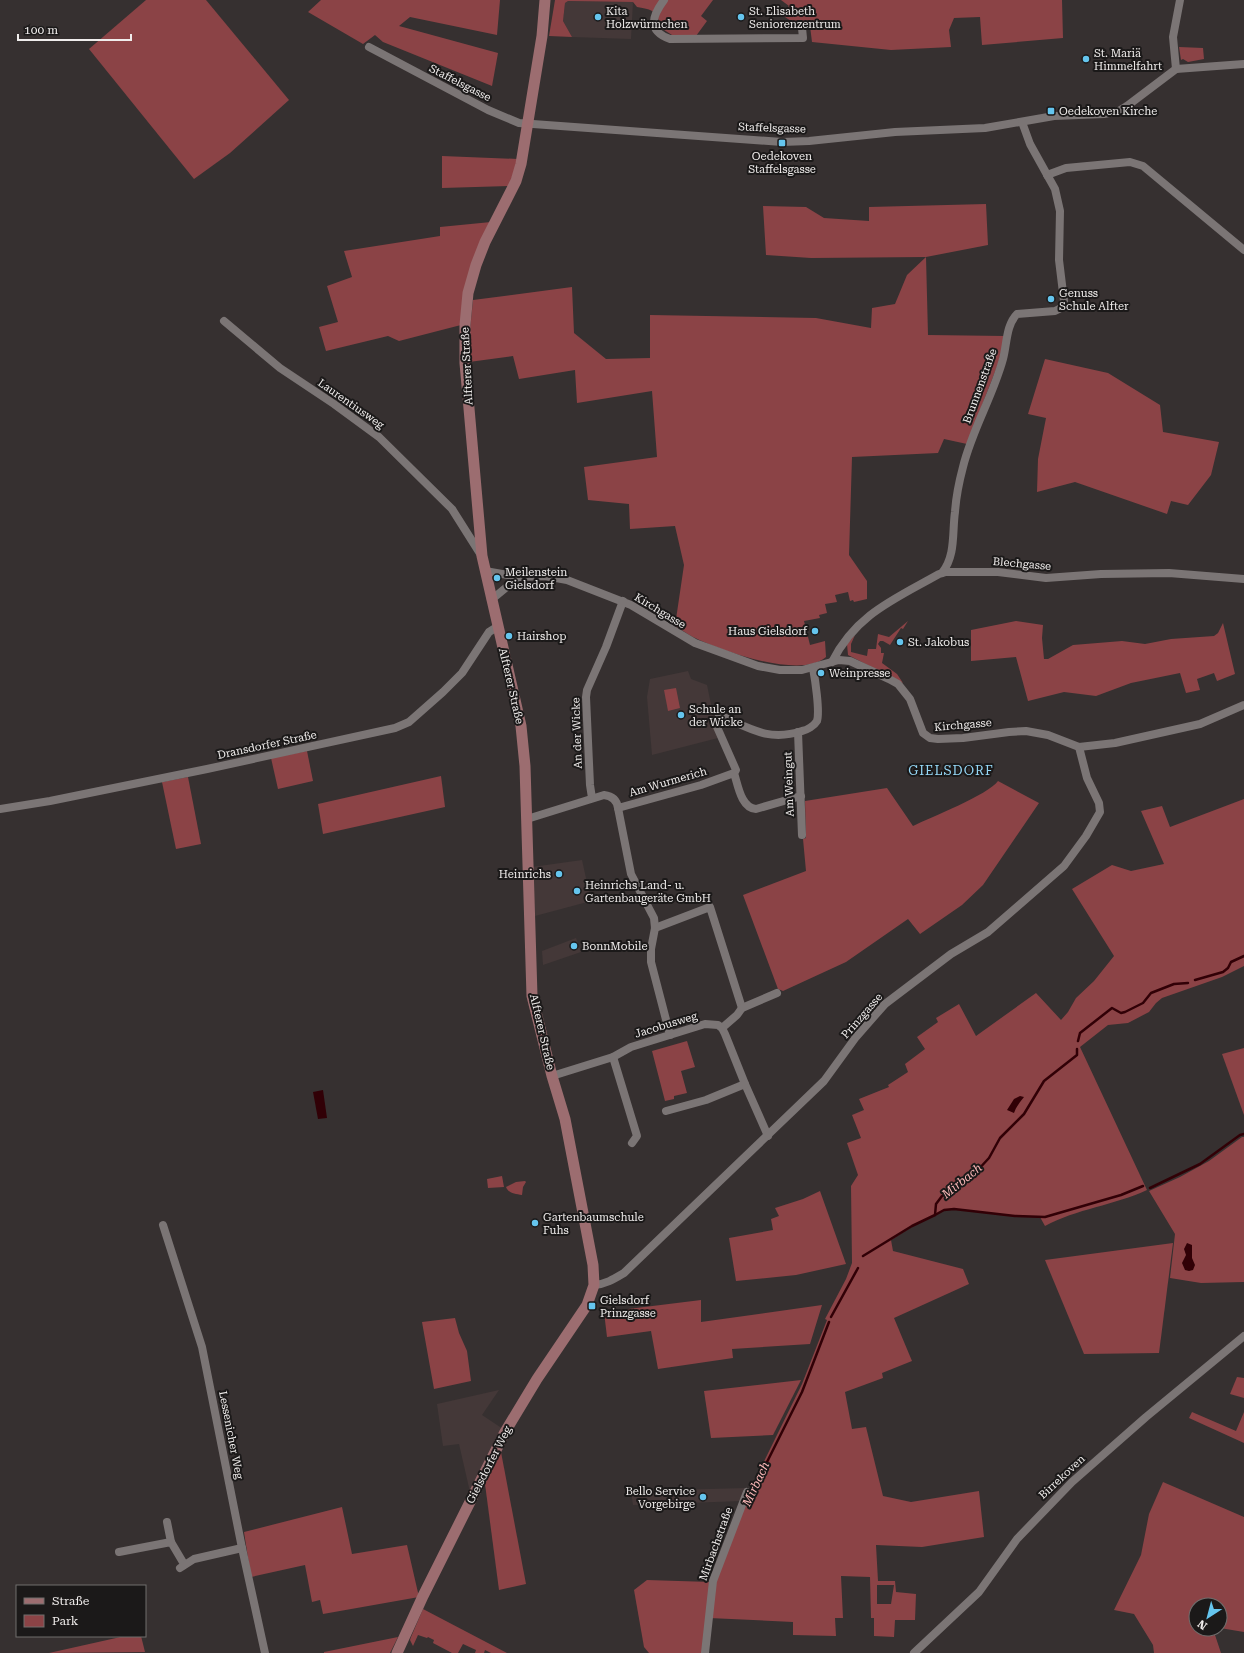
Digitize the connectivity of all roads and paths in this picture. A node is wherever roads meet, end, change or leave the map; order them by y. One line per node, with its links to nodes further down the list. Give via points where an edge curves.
1 (545, 0): 9 (street, Alfterer Straße)
2 (664, 0): 4 (street, via 654,15 654,26 662,37 670,39 802,38)
3 (1180, 0): 7 (street, via 1173,37)
4 (802, 28)
5 (369, 48): 9 (street, Staffelsgasse, via 488,110 519,123)
6 (1244, 64): 7 (street)
7 (1176, 69): 8 (street, Staffelsgasse, via 1114,113 1054,116)
8 (1022, 122): 9 (street, Staffelsgasse, via 985,128 895,132 782,142); 10 (street, Brunnenstraße, via 1030,144)
9 (528, 123): 13 (street, Alfterer Straße, via 516,181 485,242 468,293 465,363)
10 (1048, 175): 11 (street, via 1066,168 1130,162 1143,166); 15 (street, Brunnenstraße, via 1055,189 1060,211 1059,260 1064,301 1061,308 1055,311 1017,314 1011,320 1001,365 967,451 955,511 952,555)
11 (1244, 250)
12 (224, 321): 13 (street, Laurentiusweg, via 280,368 379,436 449,506)
13 (482, 556): 14 (street, Alfterer Straße)
14 (485, 571): 16 (street, Kirchgasse); 18 (street, Alfterer Straße)
15 (942, 573): 17 (street, Blechgasse, via 998,572 1053,578 1169,573); 21 (street, Blechgasse, via 866,618 842,645)
16 (519, 577): 18 (street); 19 (street, Kirchgasse, via 560,577)
17 (1244, 579)
18 (491, 600): 20 (street, Alfterer Straße)
19 (623, 601): 22 (street, Kirchgasse, via 686,639 718,652 768,668 791,671); 28 (street, An der Wicke, via 586,697)
20 (497, 626): 30 (street, Dransdorfer Straße, via 489,632 462,673 409,722 395,728 207,769); 31 (street, Alfterer Straße, via 521,726)
21 (832, 662): 22 (street, Kirchgasse); 25 (street, Kirchgasse, via 850,661 898,684 910,699 922,733 930,738 963,738 1026,731 1048,735)
22 (813, 668): 24 (street, via 816,685 816,723)
23 (1244, 705): 25 (street, Kirchgasse, via 1200,724 1115,743)
24 (798, 732): 26 (street, via 768,735 719,715 717,727 736,770); 27 (street, Am Weingut)
25 (1079, 747): 42 (street, Prinzgasse, via 1100,812 1095,824 1069,860 1057,874 988,932 951,954 885,1004 856,1037 824,1081)
26 (734, 773): 27 (street, via 745,803 751,808 756,809); 29 (street, Am Wurmerich)
27 (801, 796): 32 (street, Am Weingut)
28 (592, 798): 29 (street, Am Wurmerich, via 611,796); 31 (street, Am Wurmerich)
29 (618, 808): 33 (street, via 631,874 651,910)
30 (0, 809)
31 (527, 820): 39 (street, Alfterer Straße, via 532,996)
32 (802, 835)
33 (655, 928): 35 (street, via 710,907); 37 (street, via 651,962)
34 (777, 993): 35 (street)
35 (742, 1008): 36 (street)
36 (722, 1028): 37 (street, Jacobusweg, via 708,1024); 40 (street)
37 (670, 1035): 38 (street, Jacobusweg, via 631,1047)
38 (613, 1057): 39 (street, Jacobusweg); 43 (street, via 637,1136)
39 (552, 1076): 45 (street, Alfterer Straße, via 565,1119 574,1163 593,1265)
40 (745, 1084): 41 (street, via 706,1100); 42 (street)
41 (666, 1111)
42 (768, 1136): 45 (street, Prinzgasse, via 624,1272 604,1284)
43 (632, 1143)
44 (163, 1225): 50 (street, Lessenicher Weg, via 202,1347)
45 (594, 1285): 52 (street, Gielsdorfer Weg, via 587,1305 534,1383 505,1432 423,1596)
46 (1244, 1336): 55 (street, Birrekoven, via 1072,1482 1017,1539 979,1592)
47 (747, 1492): 54 (street, Mirbachstraße, via 713,1581)
48 (167, 1522): 49 (street)
49 (171, 1542): 50 (street, via 182,1566 194,1559); 51 (street)
50 (242, 1548): 53 (street, Lessenicher Weg)
51 (119, 1552)
52 (400, 1652)
53 (265, 1653)
54 (705, 1653)
55 (914, 1653)

